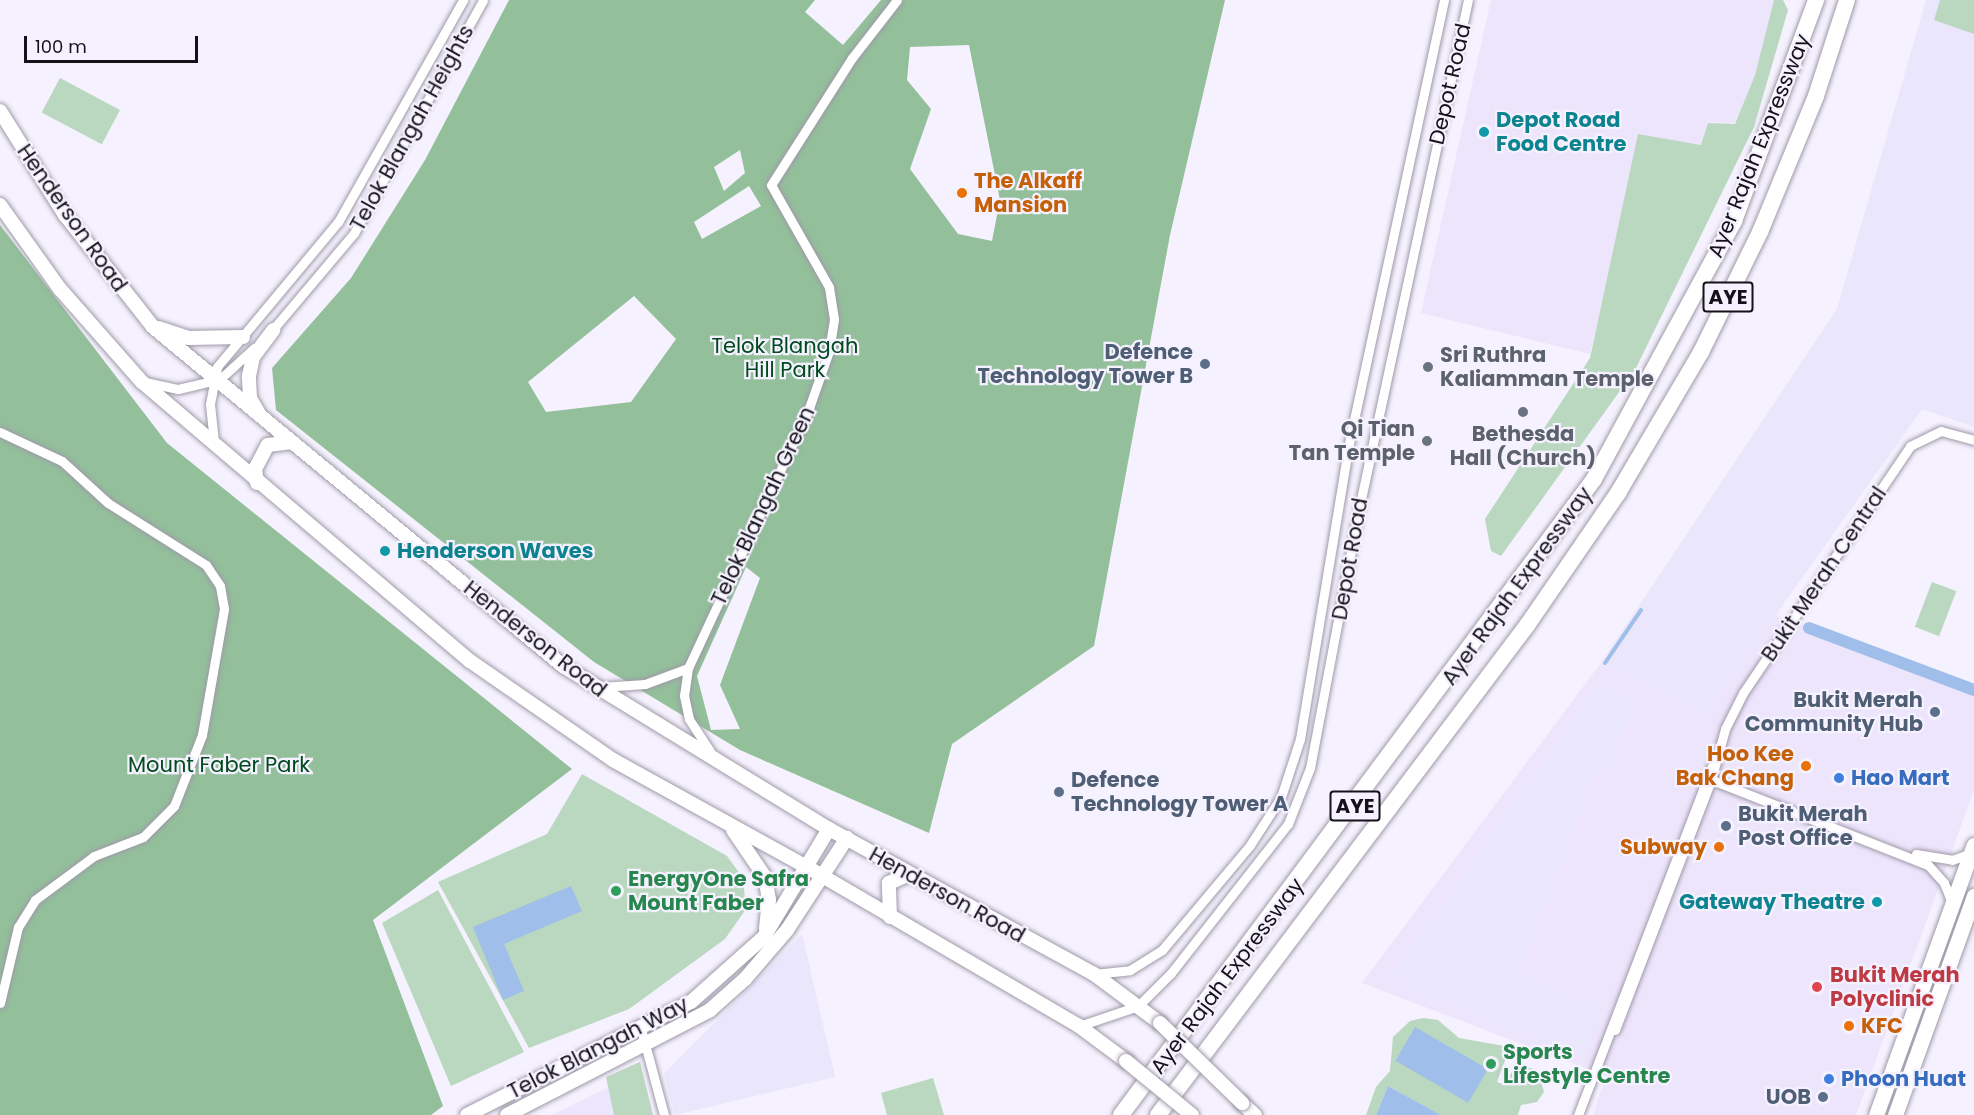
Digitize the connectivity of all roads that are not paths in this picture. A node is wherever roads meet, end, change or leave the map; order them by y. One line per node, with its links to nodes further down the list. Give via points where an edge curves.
1 (463, 0): 12 (street, Telok Blangah Heights, via 338,222)
2 (483, 0): 11 (street, Telok Blangah Heights, via 354,233)
3 (897, 0): 21 (street, Telok Blangah Green, via 852,58 773,179 771,190 829,287 834,319 829,351 773,492)
4 (1444, 0): 36 (street, Depot Road, via 1348,448 1299,739 1281,797 1250,845 1162,950 1130,970)
5 (1468, 0): 38 (street, Depot Road, via 1360,504 1310,768 1288,824)
6 (1816, 0): 45 (highway, Ayer Rajah Expressway / AYE, via 1734,221 1594,479)
7 (1847, 0): 46 (highway, Ayer Rajah Expressway / AYE, via 1816,96 1760,232 1701,352 1618,493 1528,624)
8 (0, 111): 10 (main road, Henderson Road, via 65,215)
9 (0, 205): 14 (main road, via 60,289)
10 (153, 327): 12 (main road, via 188,338); 13 (main road, Henderson Road)
11 (273, 330): 13 (street, Telok Blangah Heights, via 226,375); 15 (main road, via 253,357 249,376 250,398)
12 (243, 337): 13 (street, Telok Blangah Heights)
13 (213, 380): 14 (street, Telok Blangah Heights, via 178,389); 15 (main road, Henderson Road); 19 (street, via 210,424)
14 (142, 382): 19 (main road)
15 (262, 418): 18 (main road, Henderson Road)
16 (0, 432): 37 (street, via 62,460 108,503 206,565 220,586 224,609 202,735 174,806 143,837 94,856 35,900 18,927)
17 (1974, 440): 24 (street, Bukit Merah Central, via 1941,431 1910,446 1743,693)
18 (292, 442): 20 (main road, via 268,445 255,469); 22 (main road, Henderson Road)
19 (215, 445): 20 (main road)
20 (257, 483): 25 (main road, via 547,719)
21 (688, 668): 22 (street, via 645,684); 23 (street, Telok Blangah Green, via 684,696 689,719)
22 (588, 685): 23 (main road, Henderson Road)
23 (717, 762): 26 (main road, Henderson Road)
24 (1709, 774): 28 (street, via 1922,856 1952,860); 33 (street, via 1928,865 1944,882); 49 (street, Bukit Merah Central, via 1618,1028)
25 (725, 822): 29 (main road); 35 (main road, via 765,876 770,900)
26 (829, 829): 27 (main road, Henderson Road); 29 (main road, Telok Blangah Way)
27 (847, 838): 30 (main road, Henderson Road); 31 (main road, Telok Blangah Way)
28 (1973, 849): 33 (main road)
29 (807, 867): 31 (main road); 35 (main road, Telok Blangah Way)
30 (909, 874): 34 (main road, via 889,883); 36 (main road, Henderson Road)
31 (825, 877): 34 (main road); 41 (main road, Telok Blangah Way, via 745,979 710,1010)
32 (1974, 896): 51 (main road)
33 (1952, 905): 50 (main road)
34 (890, 916): 39 (main road)
35 (764, 937): 40 (main road, Telok Blangah Way, via 691,1002)
36 (1094, 974): 38 (main road, Henderson Road)
37 (0, 1003)
38 (1138, 1006): 39 (street); 48 (main road, Henderson Road, bridge)
39 (1079, 1026): 47 (main road, bridge)
40 (641, 1029): 41 (street); 42 (main road, Telok Blangah Way)
41 (646, 1044): 43 (main road, Telok Blangah Way); 44 (street)
42 (467, 1115)
43 (507, 1115)
44 (664, 1115)
45 (1121, 1115)
46 (1158, 1115)
47 (1192, 1115)
48 (1255, 1115)
49 (1578, 1115)
50 (1876, 1115)
51 (1895, 1115)

